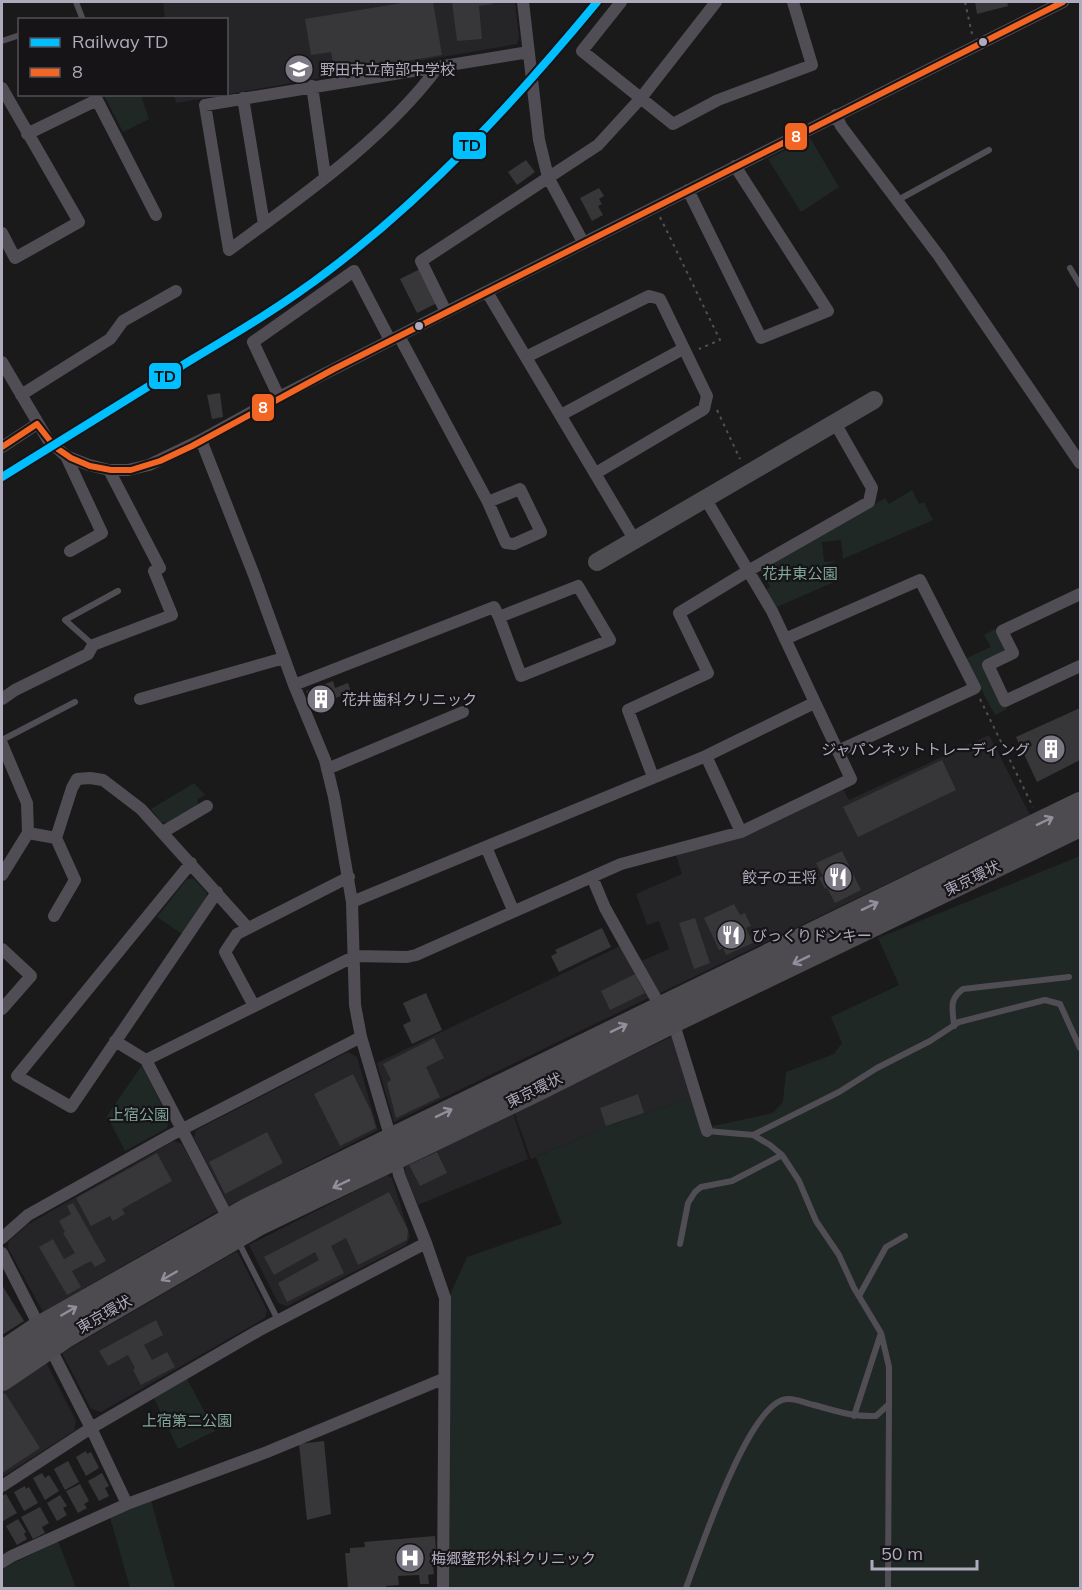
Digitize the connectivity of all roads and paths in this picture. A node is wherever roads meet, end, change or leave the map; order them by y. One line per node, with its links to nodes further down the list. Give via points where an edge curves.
1 (76, 2): 8 (lane)
2 (523, 2): 12 (street)
3 (621, 2): 17 (street, via 582,51)
4 (716, 2): 17 (street)
5 (794, 2): 17 (street, via 812,65 718,100 673,124)
6 (965, 2): 11 (path)
7 (1063, 2): 11 (street)
8 (82, 18)
9 (18, 36): 10 (lane)
10 (2, 41)
11 (975, 45): 18 (street)
12 (529, 52): 13 (street); 23 (street, via 539,140)
13 (438, 67): 14 (street); 22 (street, via 380,132)
14 (312, 86): 16 (street); 22 (street)
15 (2, 88): 19 (street)
16 (243, 98): 28 (street); 28 (street, via 205,105 229,250)
17 (641, 98): 23 (street, via 598,145)
18 (836, 115): 21 (street); 25 (street)
19 (27, 134): 27 (street, via 97,100); 29 (street, via 79,222 15,258)
20 (989, 150): 25 (lane)
21 (735, 166): 24 (street); 24 (street, via 828,310 761,338)
22 (325, 176): 28 (street)
23 (548, 177): 30 (street); 35 (street, via 421,261)
24 (688, 190): 26 (street)
25 (898, 200): 51 (street)
26 (654, 207): 30 (street); 37 (path, via 720,340)
27 (156, 215)
28 (264, 224)
29 (2, 233)
30 (583, 242): 34 (street)
31 (1070, 268): 32 (lane)
32 (1080, 285)
33 (176, 291): 40 (street, via 123,321 110,339)
34 (487, 292): 35 (street); 38 (street)
35 (446, 312): 36 (street)
36 (395, 338): 42 (street); 42 (street, via 354,271 253,342); 55 (street)
37 (685, 352): 38 (street, via 660,299 649,296); 41 (street); 44 (street)
38 (526, 357): 44 (street)
39 (2, 362): 40 (street)
40 (21, 395): 46 (street)
41 (707, 396): 50 (path); 53 (street, via 704,409)
42 (279, 397): 47 (street)
43 (874, 400): 45 (street)
44 (561, 415): 53 (street)
45 (835, 423): 54 (street); 59 (street, via 873,488 869,502)
46 (37, 424): 48 (street); 49 (street)
47 (201, 440): 52 (street, via 149,465); 65 (street)
48 (2, 447)
49 (66, 456): 52 (street); 57 (street, via 102,533)
50 (741, 462)
51 (1080, 464)
52 (109, 470): 64 (street, via 160,568 154,571 172,615)
53 (596, 473): 56 (street)
54 (705, 498): 56 (street); 59 (street)
55 (488, 502): 55 (street, via 506,543 513,544 541,532 520,489)
56 (634, 539): 58 (street)
57 (70, 551)
58 (597, 562)
59 (748, 571): 63 (street); 80 (street, via 679,612 708,673 628,710)
60 (118, 591): 64 (lane, via 65,620)
61 (1080, 594): 66 (street, via 1002,631 1012,653 988,665 1005,701)
62 (499, 617): 62 (street, via 522,676 610,640 578,586); 67 (street, via 494,607)
63 (785, 639): 68 (street, via 920,580); 72 (street)
64 (93, 645): 69 (street, via 88,654)
65 (284, 658): 67 (street); 70 (street)
66 (1080, 666)
67 (294, 685): 79 (street)
68 (975, 688): 75 (path); 77 (street)
69 (2, 699)
70 (140, 699)
71 (75, 702): 76 (lane)
72 (814, 703): 77 (street); 78 (street)
73 (463, 712): 79 (street)
74 (993, 712): 75 (path)
75 (988, 714): 83 (path)
76 (2, 742): 87 (street, via 27,803)
77 (838, 751): 86 (street, via 851,779)
78 (706, 756): 80 (street); 86 (street)
79 (327, 769): 92 (street)
80 (653, 777): 89 (street)
81 (1080, 804): 104 (highway, 東京環状, one-way to 81)
82 (207, 806): 85 (street)
83 (1035, 813)
84 (1080, 825): 104 (highway, 東京環状, one-way to 104)
85 (163, 832): 88 (street, via 103,780 90,778 77,779); 90 (street)
86 (741, 832): 93 (street, via 637,859)
87 (28, 833): 88 (street); 91 (street)
88 (56, 838): 97 (street, via 75,880)
89 (486, 847): 95 (street); 96 (street)
90 (191, 863): 94 (street); 107 (street, via 17,1076 71,1107)
91 (2, 875)
92 (349, 877): 95 (street); 98 (street)
93 (592, 877): 96 (street); 104 (street, via 605,908)
94 (217, 892): 98 (street); 107 (street)
95 (352, 902): 100 (street)
96 (513, 910): 100 (street, via 416,955)
97 (54, 916)
98 (248, 928): 102 (street, via 237,934 225,952)
99 (2, 949): 103 (street, via 31,976)
100 (354, 956): 102 (street); 106 (street, via 355,1005)
101 (1069, 977): 105 (lane, via 963,989 952,1005)
102 (254, 1006): 109 (street)
103 (2, 1010)
104 (667, 1014): 111 (street); 113 (highway, 東京環状)
105 (954, 1026): 108 (lane, via 1045,1000 1054,1001 1060,1004); 112 (lane, via 839,1092)
106 (361, 1037): 110 (street); 113 (street)
107 (115, 1041): 109 (street)
108 (1080, 1048)
109 (146, 1060): 110 (street)
110 (181, 1129): 115 (street); 117 (street, via 28,1215)
111 (707, 1131): 112 (lane)
112 (753, 1135): 114 (lane)
113 (392, 1149): 115 (highway, 東京環状); 118 (street); 125 (highway, 東京環状, one-way to 125)
114 (782, 1155): 119 (lane, via 732,1181 701,1187 695,1192 688,1203); 122 (lane)
115 (229, 1220): 125 (highway, 東京環状, one-way to 115)
116 (905, 1236): 122 (lane, via 886,1247)
117 (2, 1238)
118 (426, 1243): 123 (street); 128 (street, via 445,1298)
119 (680, 1244)
120 (241, 1247): 123 (lane)
121 (2, 1253): 125 (street)
122 (859, 1296): 124 (lane)
123 (278, 1320): 131 (street)
124 (881, 1333): 129 (lane, via 889,1367); 130 (lane)
125 (45, 1337): 126 (highway, 東京環状); 127 (highway, 東京環状); 131 (street)
126 (2, 1353)
127 (2, 1379)
128 (443, 1379): 133 (street); 135 (street)
129 (889, 1404): 130 (lane, via 876,1416); 137 (lane)
130 (854, 1416): 136 (lane, via 789,1398 777,1400 766,1410 731,1470)
131 (91, 1428): 132 (street); 133 (street)
132 (2, 1486)
133 (128, 1504): 134 (street)
134 (2, 1562)
135 (443, 1588)
136 (686, 1588)
137 (888, 1588)

